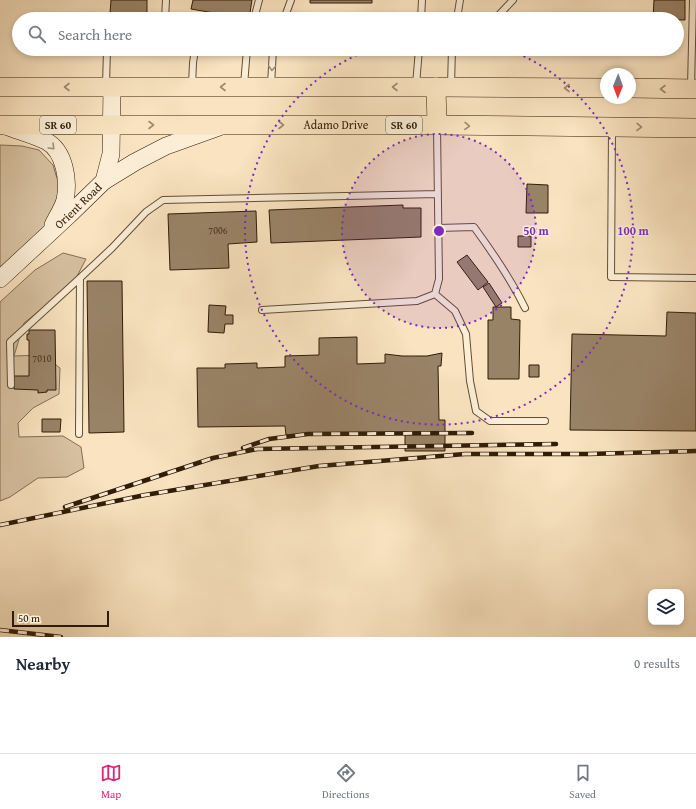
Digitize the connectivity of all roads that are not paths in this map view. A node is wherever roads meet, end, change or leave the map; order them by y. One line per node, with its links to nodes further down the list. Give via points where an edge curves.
1 (166, 0): 8 (lane)
2 (259, 0): 9 (lane)
3 (291, 0): 10 (lane)
4 (422, 0): 11 (lane)
5 (460, 0): 12 (lane)
6 (513, 0): 13 (lane)
7 (693, 0): 29 (lane)
8 (165, 12)
9 (256, 12)
10 (287, 12)
11 (421, 12)
12 (458, 12)
13 (502, 12)
14 (108, 56): 21 (lane)
15 (194, 56): 22 (lane)
16 (246, 56): 23 (lane)
17 (273, 56): 24 (lane, one-way to 24)
18 (418, 56): 25 (lane)
19 (451, 56): 26 (lane)
20 (0, 87): 21 (main road, one-way to 20)
21 (109, 87): 22 (main road); 32 (street, Orient Road)
22 (192, 87): 23 (main road, one-way to 22)
23 (244, 87): 24 (main road)
24 (271, 87): 25 (main road, one-way to 24)
25 (416, 87): 26 (main road)
26 (444, 87): 27 (main road, one-way to 26); 33 (main road)
27 (600, 88)
28 (636, 88): 29 (main road, one-way to 28)
29 (694, 89)
30 (226, 124): 32 (main road, Adamo Drive / SR 60, one-way to 30); 33 (main road, Adamo Drive / SR 60, one-way to 33); 36 (street, via 166,146)
31 (2, 125): 32 (main road, Adamo Drive / SR 60); 39 (street, one-way to 39, via 48,142 58,153 64,166 65,200)
32 (112, 125): 36 (street, Orient Road, via 111,154)
33 (436, 125): 34 (main road, Adamo Drive / SR 60, one-way to 34); 37 (lane)
34 (612, 127): 35 (main road, Adamo Drive / SR 60, one-way to 35); 41 (lane, via 611,277)
35 (696, 128)
36 (104, 180): 39 (street, Orient Road)
37 (438, 194): 38 (lane); 40 (lane, via 163,200 146,212)
38 (438, 228): 43 (lane, via 439,279); 44 (lane, via 474,227 505,271)
39 (50, 233): 42 (street, Orient Road)
40 (80, 278): 46 (lane, via 10,342); 48 (lane)
41 (696, 278)
42 (0, 279)
43 (435, 294): 45 (lane, via 417,302); 47 (lane, via 455,311 466,334 470,381 476,411 490,422)
44 (525, 308)
45 (262, 310)
46 (11, 385)
47 (545, 421)
48 (79, 434)

